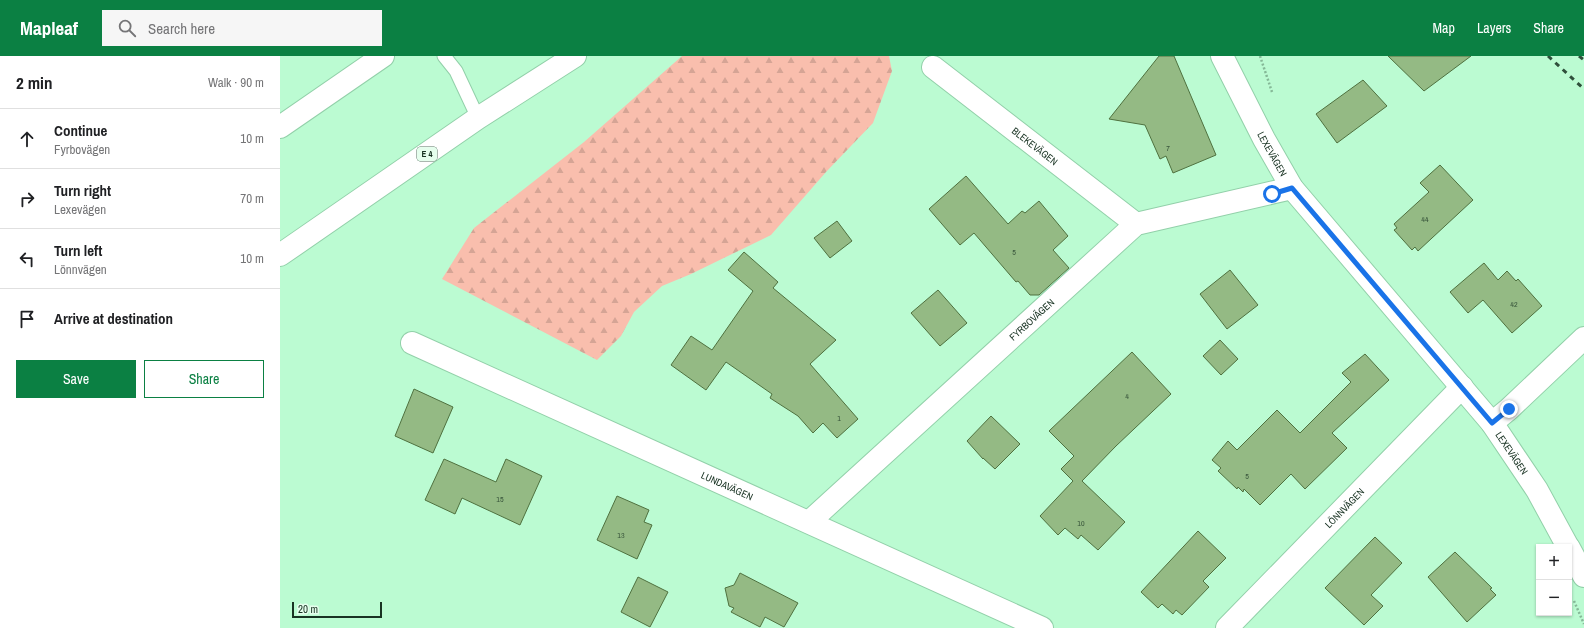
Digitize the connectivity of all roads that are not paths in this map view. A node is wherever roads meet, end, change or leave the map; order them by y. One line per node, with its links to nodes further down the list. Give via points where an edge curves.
1 (383, 56): 7 (main road)
2 (444, 56): 6 (lane, via 456,71)
3 (575, 56): 6 (main road, E 4)
4 (1222, 56): 8 (main road, LEXEVÄGEN, via 1264,140)
5 (933, 67): 9 (main road, BLEKEVÄGEN)
6 (478, 118): 10 (main road, E 4)
7 (280, 127)
8 (1292, 188): 9 (main road, FYRBOVÄGEN); 13 (main road, LEXEVÄGEN)
9 (1136, 224): 15 (main road, FYRBOVÄGEN)
10 (280, 254)
11 (1584, 338): 14 (main road)
12 (412, 343): 15 (main road, LUNDAVÄGEN)
13 (1462, 387): 14 (main road, LEXEVÄGEN); 20 (main road, LÖNNVÄGEN)
14 (1492, 423): 16 (main road, LEXEVÄGEN, via 1538,490)
15 (809, 522): 19 (main road, LUNDAVÄGEN)
16 (1567, 544)
17 (1572, 554): 18 (main road, LEXEVÄGEN)
18 (1584, 576)
19 (1042, 628)
20 (1227, 628)

